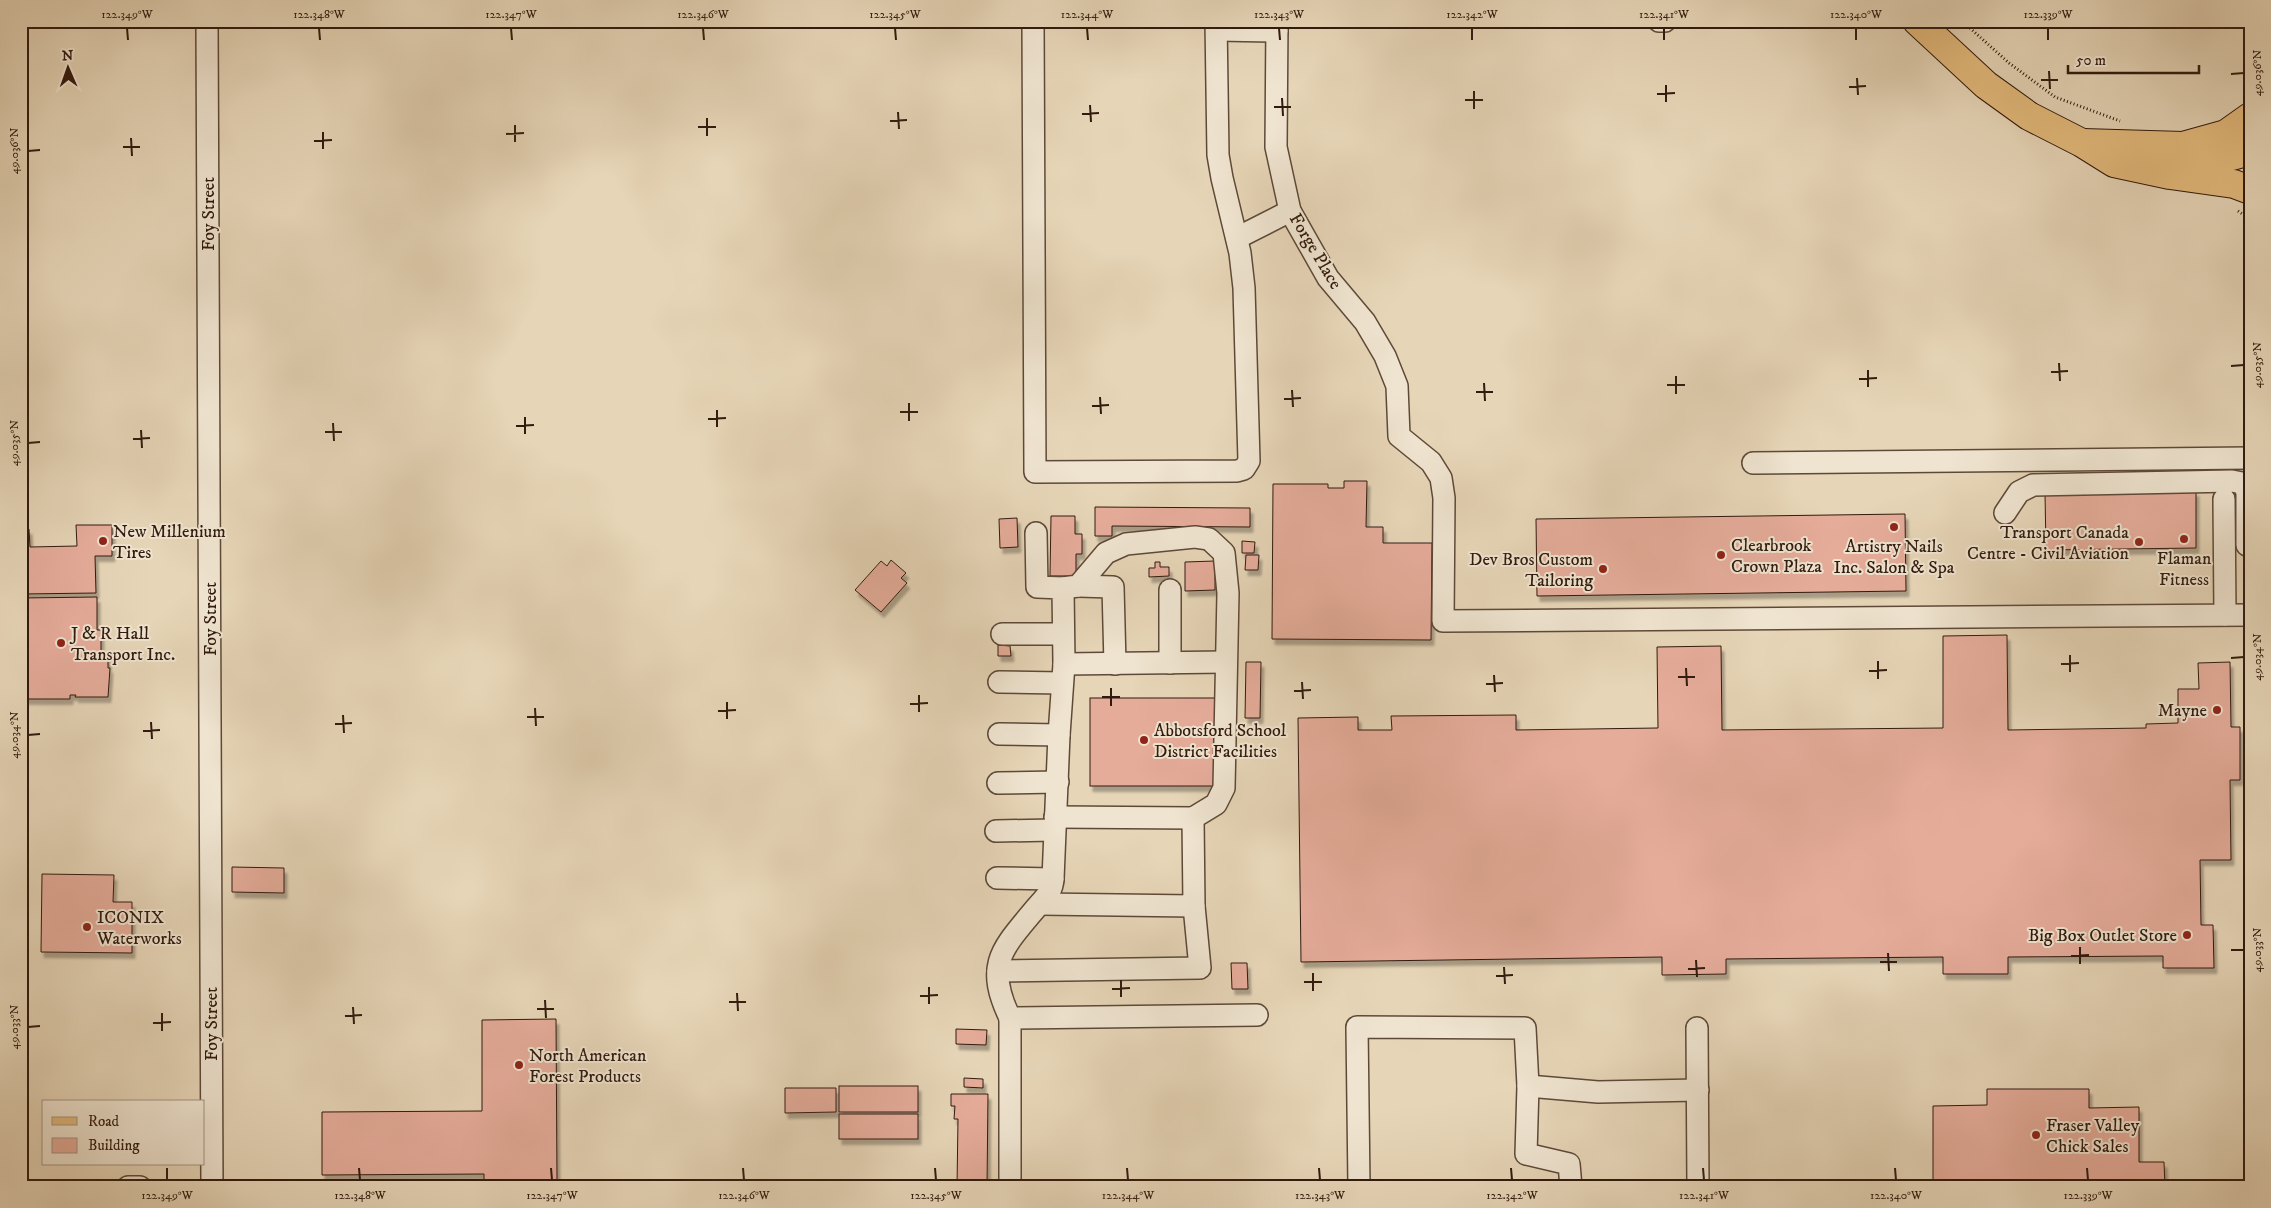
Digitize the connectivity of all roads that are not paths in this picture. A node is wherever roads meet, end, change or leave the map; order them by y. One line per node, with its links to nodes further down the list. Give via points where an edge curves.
1 (208, 21): 50 (street, Foy Street)
2 (1033, 21): 13 (street, via 1035,472 1244,469 1249,461 1244,288)
3 (1658, 21): 4 (street)
4 (1665, 21)
5 (1917, 21): 9 (main road, via 1993,90 2029,116)
6 (1216, 26): 7 (street); 13 (street, via 1218,155)
7 (1277, 26): 12 (street, Forge Place, via 1276,147)
8 (2250, 117): 9 (main road, via 2226,134 2183,146)
9 (2082, 143): 10 (main road, via 2182,161 2235,156); 11 (main road, via 2114,163 2170,176 2234,184)
10 (2250, 150)
11 (2250, 190)
12 (1290, 211): 13 (street); 22 (street, Forge Place, via 1328,278 1365,322 1385,356 1397,386 1399,436 1431,462 1441,478 1444,498 1443,622)
13 (1237, 238)
14 (2250, 458): 15 (street)
15 (1753, 463)
16 (2224, 499): 22 (street)
17 (2005, 513): 19 (street, via 2019,492 2033,485 2232,481 2242,483 2248,491)
18 (1036, 532): 20 (street, via 1037,587)
19 (2247, 545)
20 (1070, 587): 25 (street); 26 (street, via 1106,553 1126,544 1209,538 1224,553 1228,593); 28 (street, via 1113,587)
21 (1170, 590): 27 (street)
22 (2225, 615): 23 (street)
23 (2250, 615)
24 (1002, 634): 25 (street)
25 (1063, 634): 29 (street)
26 (1226, 662): 27 (street); 35 (street, via 1224,788 1216,804)
27 (1170, 663): 28 (street)
28 (1115, 664): 29 (street)
29 (1063, 673): 30 (street); 32 (street)
30 (998, 682)
31 (999, 734): 32 (street)
32 (1059, 735): 33 (street)
33 (1058, 782): 34 (street); 36 (street)
34 (998, 783)
35 (1193, 818): 36 (street); 41 (street)
36 (1055, 823): 37 (street); 39 (street)
37 (996, 831)
38 (997, 878): 39 (street)
39 (1053, 879): 40 (street, via 1053,888)
40 (1040, 904): 41 (street); 42 (street, via 1014,934 1000,957)
41 (1194, 906): 42 (street, via 1200,968)
42 (998, 971): 44 (street, via 1001,1000)
43 (1257, 1015): 44 (street)
44 (1010, 1018): 51 (street)
45 (1697, 1028): 47 (street)
46 (1528, 1086): 47 (street, via 1598,1092); 52 (street, via 1525,1028 1357,1027); 53 (street, via 1526,1154 1569,1164)
47 (1698, 1090): 54 (street)
48 (128, 1187): 49 (street)
49 (140, 1187)
50 (212, 1187)
51 (1010, 1187)
52 (1359, 1187)
53 (1571, 1187)
54 (1698, 1187)

